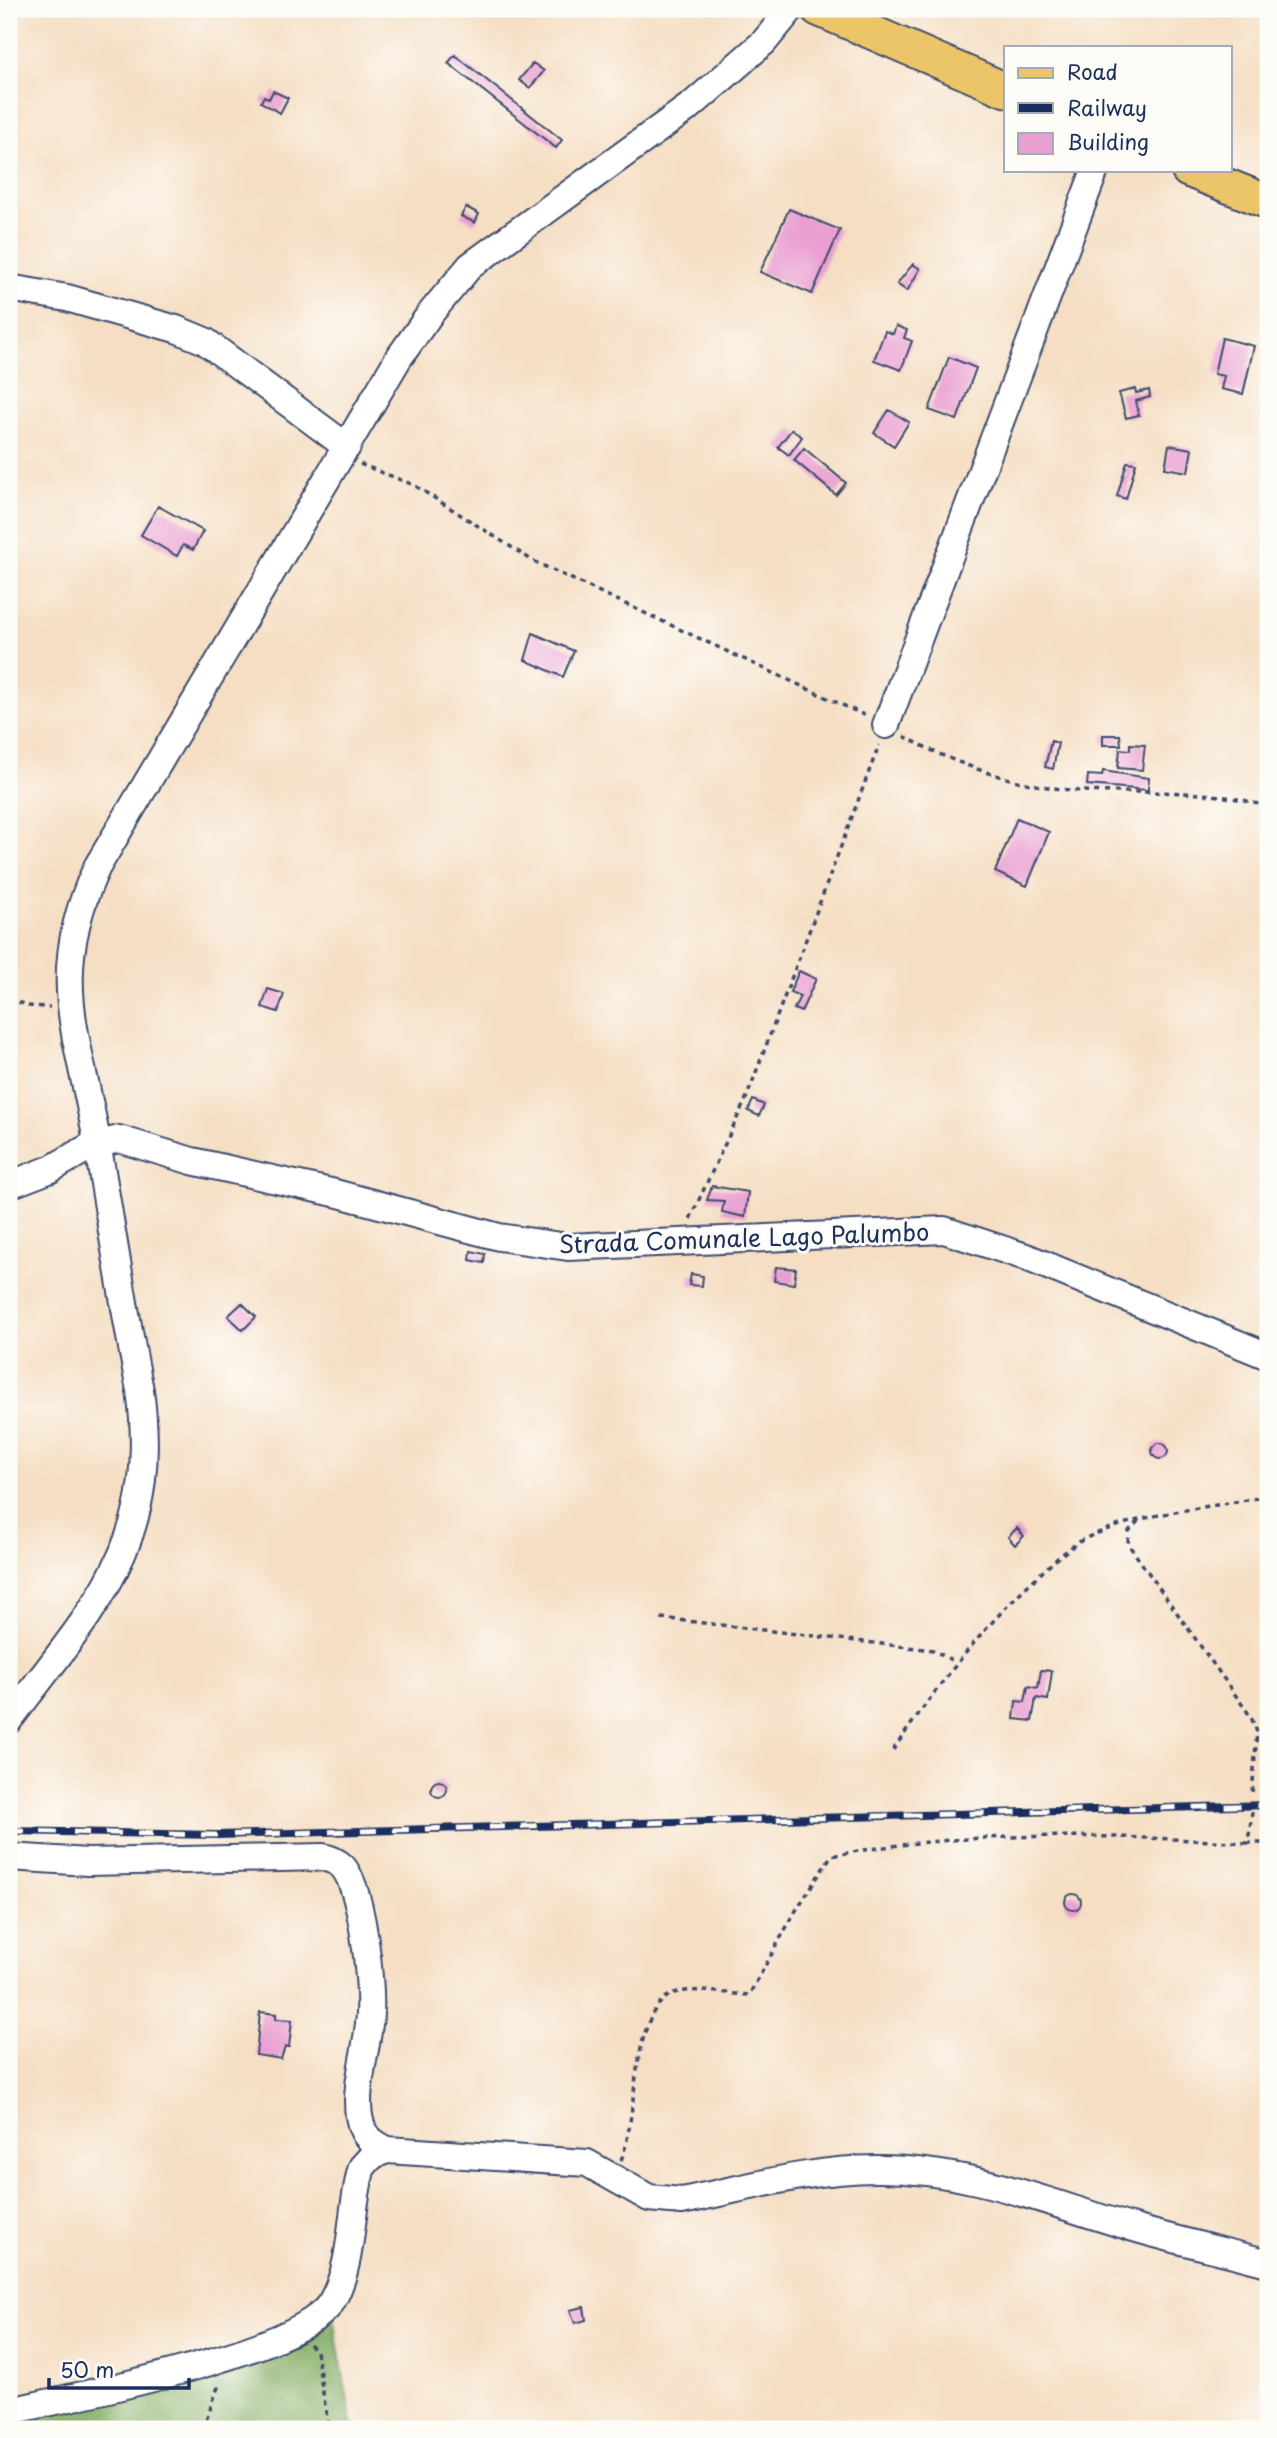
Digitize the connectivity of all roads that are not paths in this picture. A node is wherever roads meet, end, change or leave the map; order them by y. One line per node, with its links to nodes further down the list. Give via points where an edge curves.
1 (791, 9): 10 (street, via 764,42 694,104 470,266 398,359)
2 (818, 9): 3 (main road)
3 (1004, 89)
4 (1094, 172): 11 (street)
5 (1193, 172): 8 (main road)
6 (1216, 172): 7 (main road)
7 (1268, 188)
8 (1268, 202)
9 (9, 288): 10 (street, via 68,298 205,341)
10 (346, 450): 12 (street, via 97,867 73,929 70,1009)
11 (886, 725)
12 (98, 1143): 13 (street, Strada Comunale Lago Palumbo); 14 (street, Strada Comunale Lago Palumbo, via 119,1139 499,1237 576,1248 944,1230 1061,1271); 15 (street, via 145,1425 138,1513 116,1572 93,1609)
13 (9, 1185)
14 (1268, 1356)
15 (9, 1720)
16 (9, 1857): 17 (street, via 88,1862 323,1857 343,1867 356,1899 370,1988 359,2118 364,2132)
17 (387, 2150): 18 (street, via 587,2163 649,2198 682,2201 830,2171 935,2172 1005,2186 1133,2228); 19 (street, via 362,2166 344,2271 323,2314 253,2348)
18 (1268, 2263)
19 (9, 2411)

